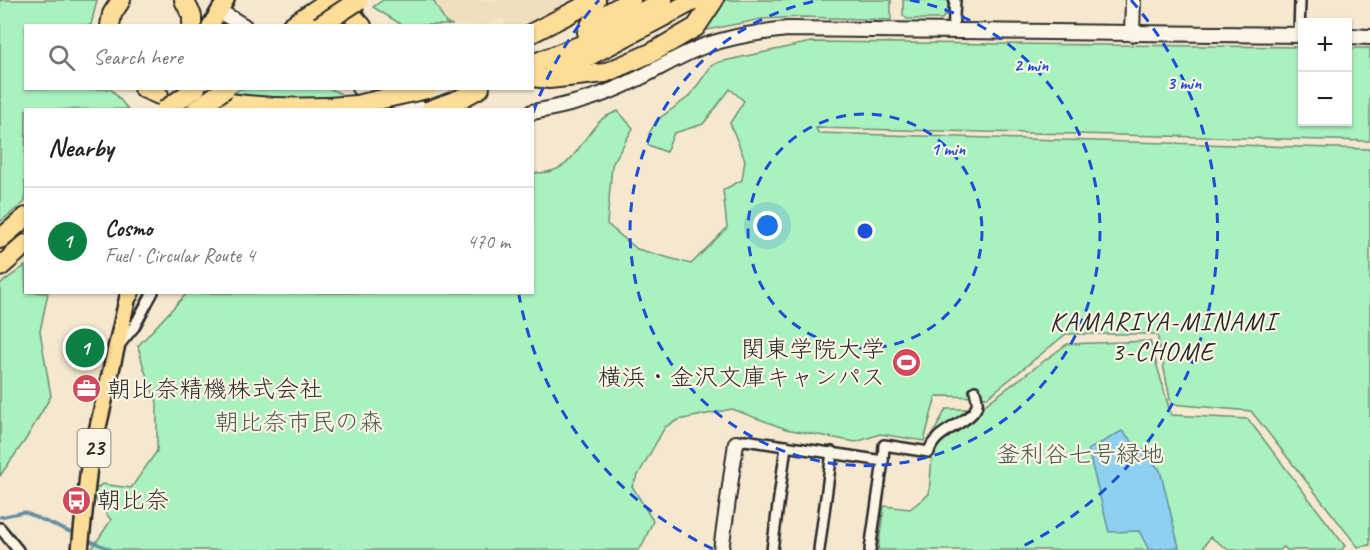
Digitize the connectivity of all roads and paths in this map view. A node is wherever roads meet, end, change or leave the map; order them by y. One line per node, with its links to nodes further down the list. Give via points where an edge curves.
1 (106, 0): 20 (highway)
2 (121, 0): 21 (highway)
3 (184, 0): 22 (highway)
4 (330, 0): 25 (highway)
5 (338, 0): 27 (highway)
6 (359, 0): 26 (highway, bridge)
7 (579, 0): 28 (highway)
8 (596, 0): 28 (highway)
9 (614, 0): 28 (highway)
10 (631, 0): 30 (highway, via 592,22)
11 (645, 0): 30 (highway)
12 (663, 0): 35 (highway)
13 (678, 0): 35 (highway, via 597,46)
14 (955, 0): 29 (street)
15 (1133, 0): 31 (street)
16 (1300, 0): 19 (street)
17 (703, 4): 35 (highway); 38 (highway, via 696,27 624,64 598,73 549,79)
18 (223, 5): 23 (main road); 24 (street)
19 (1301, 18)
20 (100, 24)
21 (110, 24)
22 (192, 24)
23 (211, 24)
24 (242, 24)
25 (294, 24)
26 (322, 24)
27 (360, 24)
28 (546, 28)
29 (953, 31): 31 (street); 49 (street, via 820,28 758,32 682,55 582,102)
30 (587, 32): 35 (highway)
31 (1132, 34): 32 (street)
32 (1298, 35)
33 (1352, 36): 34 (street)
34 (1370, 37)
35 (571, 54): 36 (highway); 37 (highway, via 570,66)
36 (534, 63)
37 (534, 75)
38 (534, 76)
39 (215, 90): 42 (highway, bridge)
40 (473, 90): 41 (highway)
41 (458, 94): 44 (highway)
42 (176, 97): 45 (highway); 46 (highway)
43 (357, 97): 44 (highway, bridge); 47 (highway)
44 (429, 98): 48 (highway)
45 (212, 108)
46 (272, 108)
47 (307, 108)
48 (387, 108)
49 (534, 112)
50 (24, 219): 51 (highway)
51 (0, 239)
52 (24, 245): 53 (highway)
53 (0, 267)
54 (129, 294): 56 (main road, 23)
55 (152, 294): 56 (street, via 134,327)
56 (116, 348): 64 (main road, 23, via 90,466)
57 (975, 391): 61 (street, via 977,406 973,413 939,436 929,452 884,445)
58 (736, 443): 59 (street, via 745,440); 65 (street)
59 (786, 446): 60 (street); 66 (street)
60 (832, 452): 61 (street); 67 (street)
61 (883, 460): 68 (street)
62 (0, 528): 63 (street)
63 (18, 550)
64 (80, 550)
65 (721, 550)
66 (772, 550)
67 (819, 550)
68 (870, 550)

